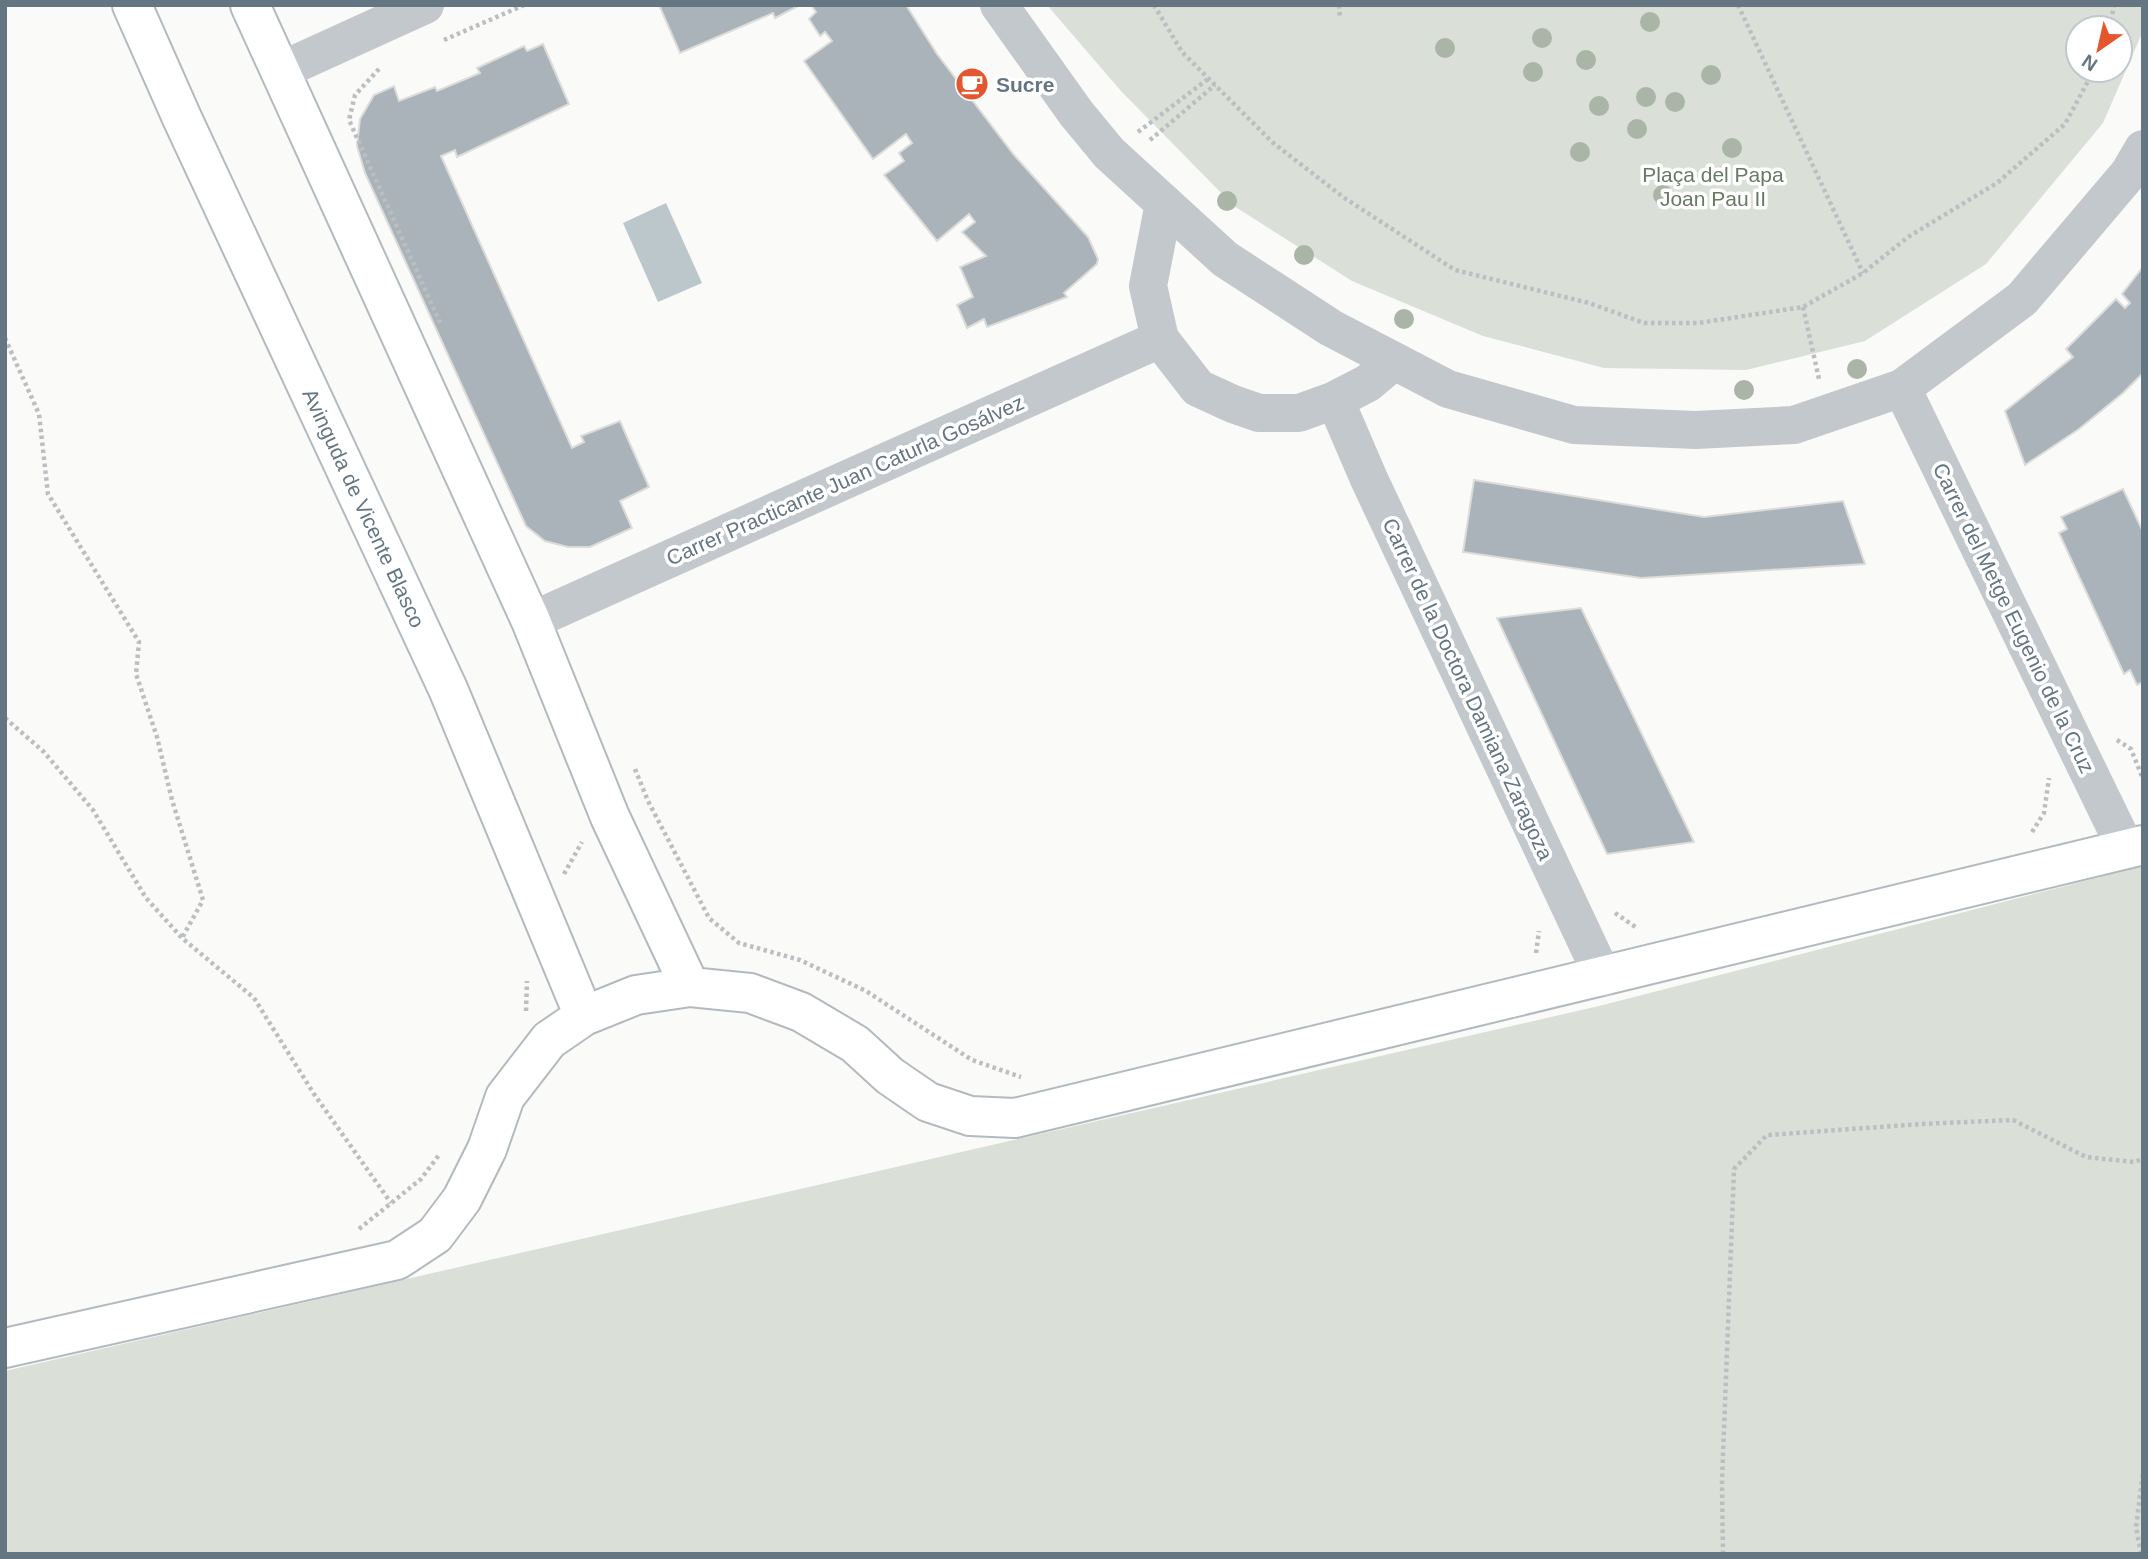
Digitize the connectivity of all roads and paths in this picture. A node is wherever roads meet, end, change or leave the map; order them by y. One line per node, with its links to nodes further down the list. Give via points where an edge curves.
1 (132, 5): 35 (street, Avinguda de Vicente Blasco, via 449,690)
2 (250, 5): 12 (street)
3 (425, 5): 10 (street)
4 (524, 5): 11 (path)
5 (999, 5): 16 (street)
6 (1154, 5): 13 (path, via 1182,52)
7 (1339, 5): 9 (path)
8 (1738, 5): 18 (path)
9 (1340, 18)
10 (367, 32): 12 (street); 20 (path, via 380,69 355,94 349,120)
11 (440, 42)
12 (280, 71): 27 (street)
13 (1208, 79): 16 (path); 19 (path, via 1272,142 1343,197 1455,270 1588,303 1644,323 1698,323)
14 (2086, 84): 18 (path, via 2065,124 1997,183 1908,237)
15 (2143, 149): 24 (street, via 2129,173 2022,299)
16 (1109, 153): 17 (street)
17 (1164, 202): 22 (street, via 1148,286); 23 (street, via 1225,259 1331,328)
18 (1863, 273): 19 (path)
19 (1803, 307): 26 (path)
20 (446, 337)
21 (5, 338): 38 (path, via 39,414 48,494 139,642 136,674 202,900)
22 (1160, 339): 25 (street, via 1198,387 1233,404 1259,413 1299,413); 27 (street, Carrer Practicante Juan Caturla Gosálvez)
23 (1394, 361): 25 (street, via 1368,383); 26 (street, via 1448,388 1574,425 1696,430 1794,425)
24 (1902, 388): 26 (street); 29 (street, Carrer del Metge Eugenio de la Cruz)
25 (1335, 400): 36 (street, Carrer de la Doctora Damiana Zaragoza)
26 (1826, 414)
27 (531, 621): 32 (street)
28 (5, 718): 38 (path, via 44,752 93,810 146,898)
29 (2080, 754): 31 (path, via 2115,739 2131,750); 33 (path, via 2051,769 2044,813); 34 (street, Carrer del Metge Eugenio de la Cruz)
30 (633, 764): 45 (path, via 709,918 740,943 800,960 866,992 972,1060 1019,1077)
31 (2143, 779)
32 (610, 817): 35 (path, via 589,828 557,887); 42 (street)
33 (2031, 833)
34 (2134, 847): 41 (street)
35 (536, 897): 44 (street, Avinguda de Vicente Blasco)
36 (1574, 915): 37 (path, via 1603,905); 39 (path, via 1539,927 1537,953); 41 (street, Carrer de la Doctora Damiana Zaragoza)
37 (1639, 929)
38 (182, 938): 48 (path, via 254,998)
39 (1524, 956)
40 (527, 976): 43 (path)
41 (1603, 977): 42 (street, via 1014,1118 970,1116 928,1102 855,1045 801,1012 750,993)
42 (691, 987): 44 (street, via 636,995)
43 (526, 1012)
44 (584, 1016): 50 (street, via 549,1040 505,1097 487,1149 462,1199 435,1235 397,1260)
45 (1033, 1074)
46 (443, 1149): 48 (path, via 421,1179)
47 (2143, 1159): 52 (path, via 2086,1157 2013,1121 1767,1135 1734,1169)
48 (391, 1203): 49 (path)
49 (355, 1231)
50 (5, 1348)
51 (2143, 1472): 53 (path, via 2136,1527)
52 (1723, 1554)
53 (2141, 1554)

